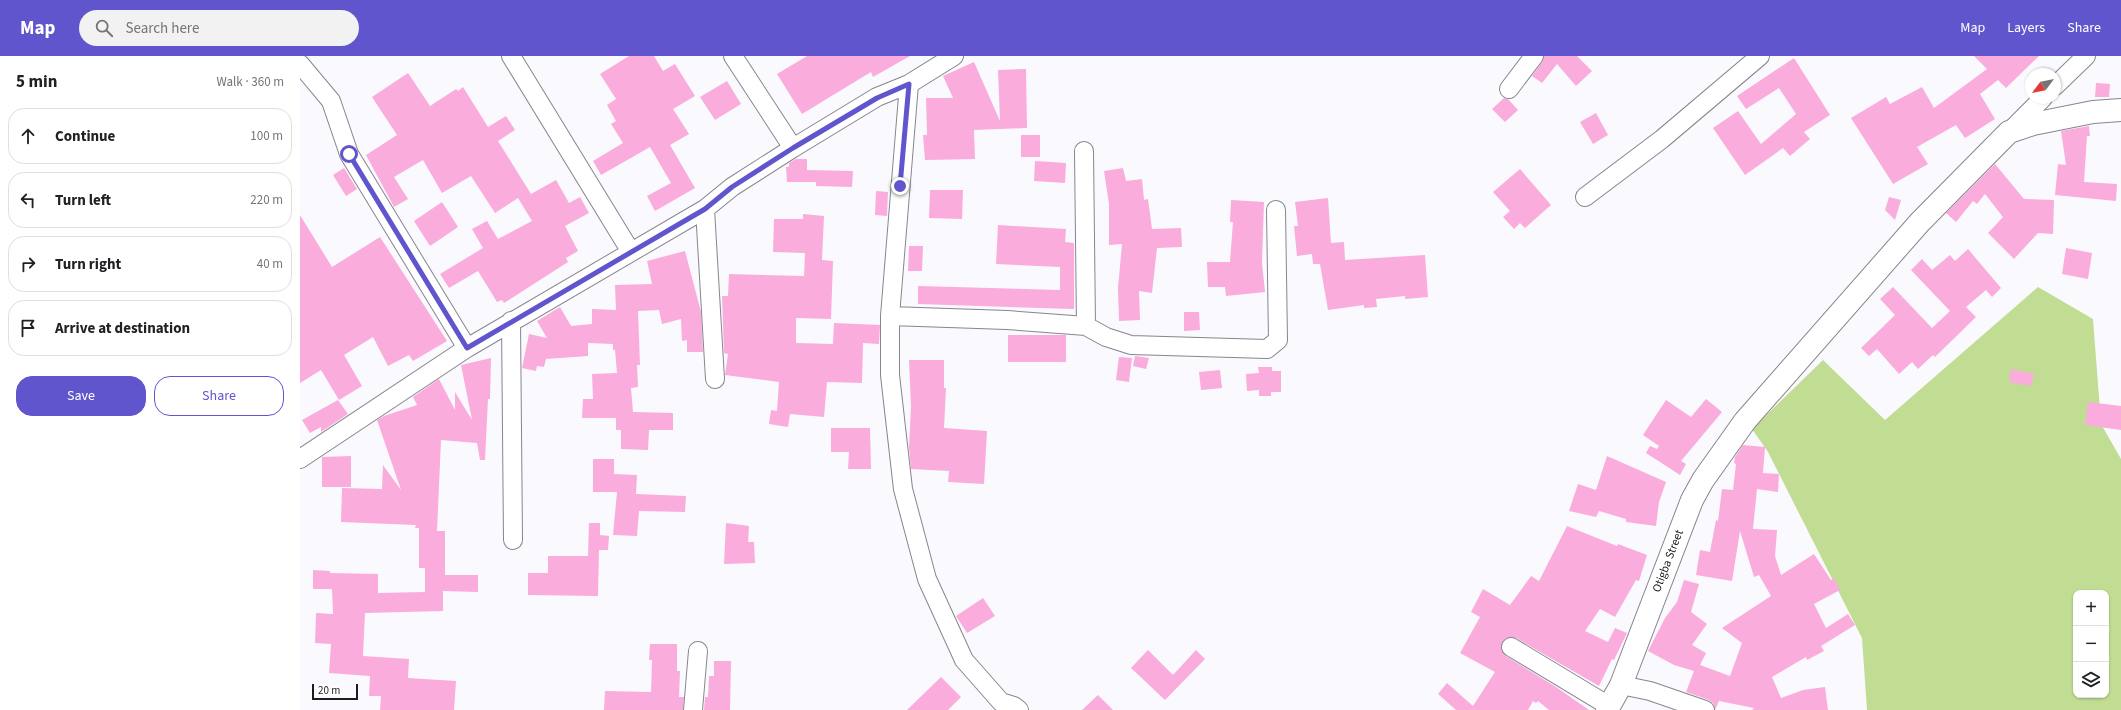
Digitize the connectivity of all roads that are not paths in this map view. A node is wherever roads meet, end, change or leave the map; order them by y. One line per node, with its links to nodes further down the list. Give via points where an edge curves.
1 (511, 56): 19 (street)
2 (733, 56): 14 (street)
3 (954, 56): 9 (street)
4 (1534, 56): 10 (street)
5 (1760, 56): 16 (street, via 1662,139)
6 (2086, 56): 8 (street)
7 (300, 64): 23 (street, via 331,101 349,154)
8 (2061, 80)
9 (909, 84): 14 (street, via 877,98); 20 (street)
10 (1509, 89)
11 (2037, 104): 13 (street)
12 (2121, 110): 13 (street, via 2093,112 2033,124)
13 (2008, 132): 29 (street, Otigba Street, via 1920,222 1745,421 1703,480 1692,500)
14 (793, 148): 17 (street, via 732,187)
15 (1084, 150): 22 (street)
16 (1585, 197)
17 (705, 209): 19 (street); 24 (street)
18 (1276, 210): 22 (street, via 1278,340 1267,349 1132,346 1106,337)
19 (631, 252): 21 (street)
20 (890, 316): 22 (street); 32 (street, via 890,376 903,489 927,579 964,660 1001,702)
21 (511, 321): 23 (street); 26 (street)
22 (1086, 326)
23 (467, 348): 25 (street)
24 (715, 379)
25 (300, 459)
26 (513, 540)
27 (1511, 647): 30 (street)
28 (698, 651): 31 (street)
29 (1621, 685): 30 (street, Otigba Street); 33 (street, via 1650,691)
30 (1608, 708)
31 (693, 710)
32 (1019, 710)
33 (1705, 710)

